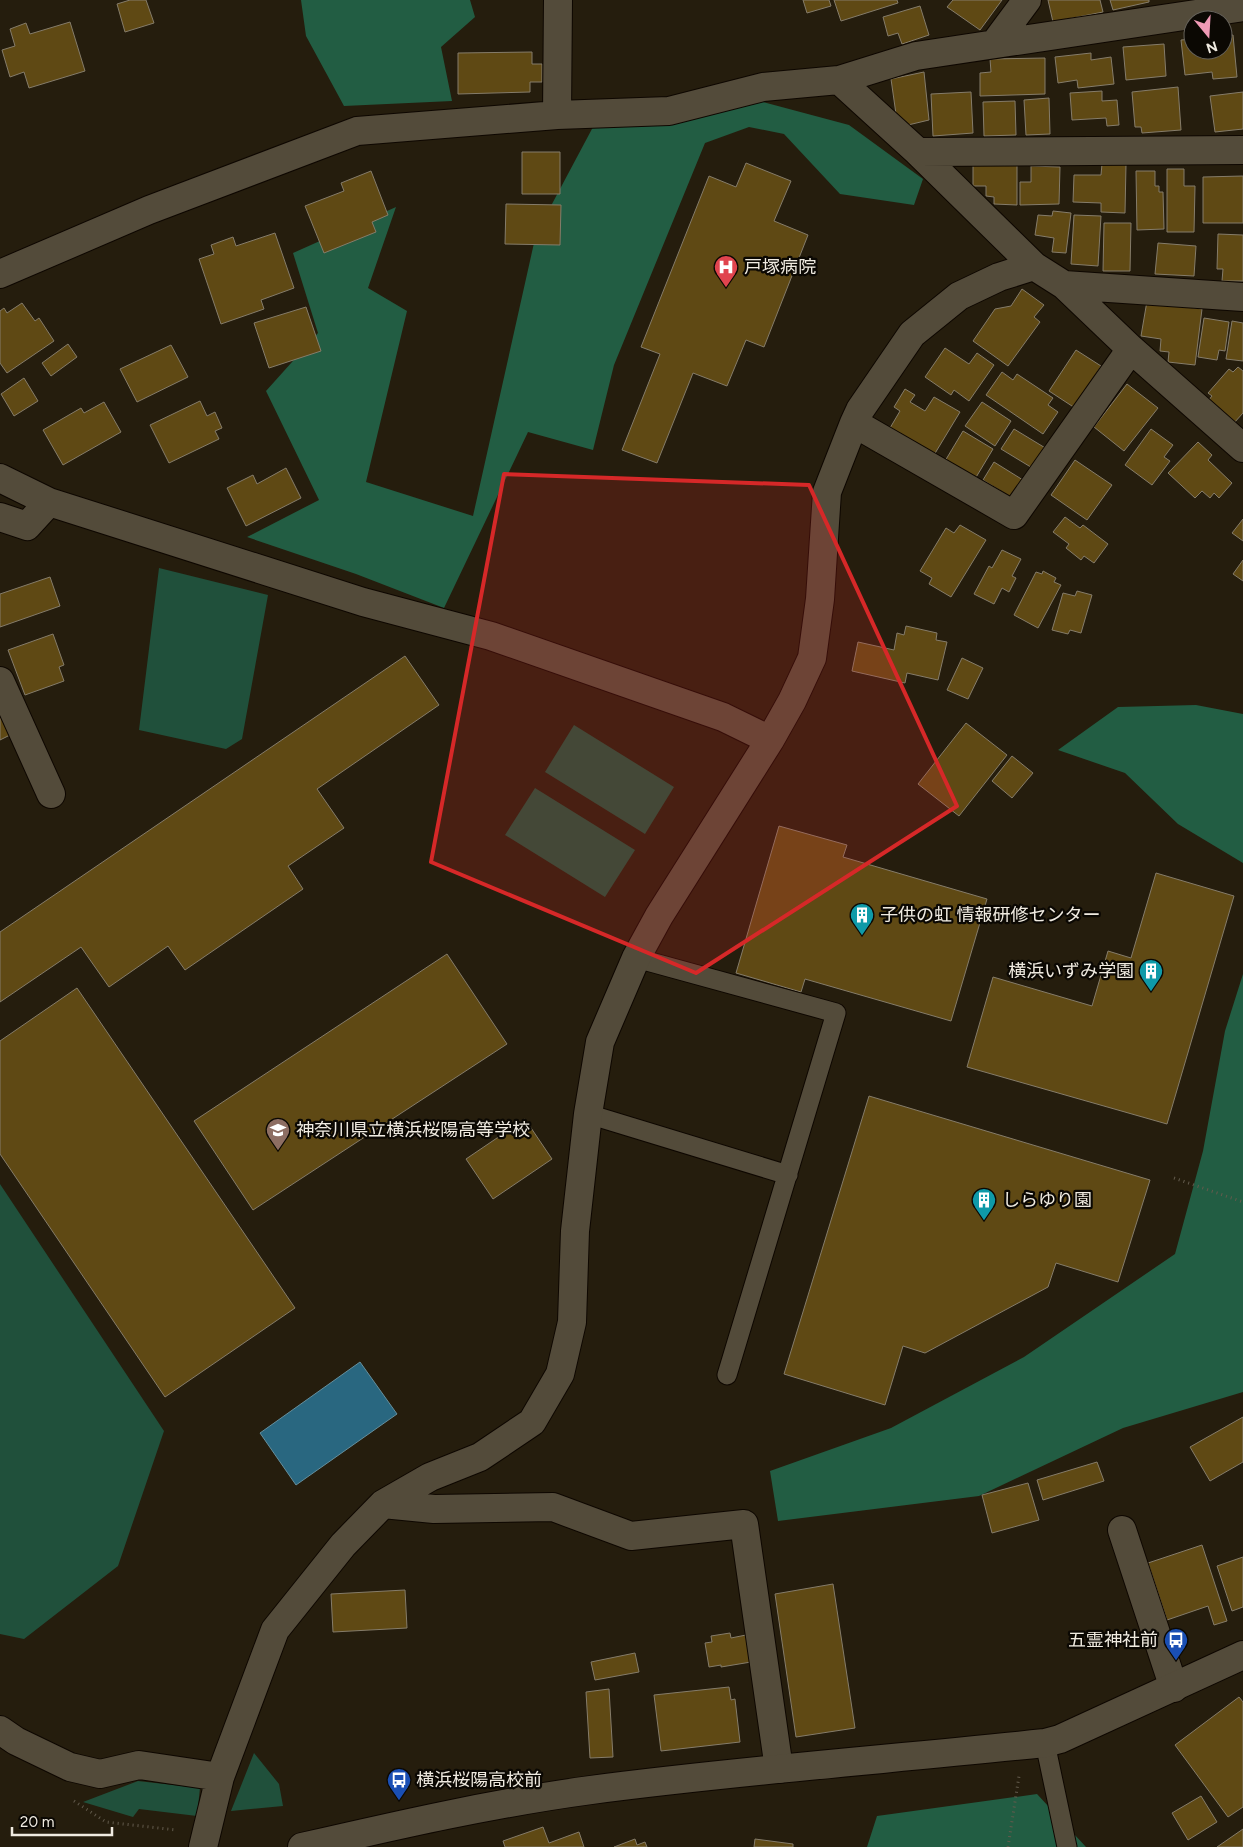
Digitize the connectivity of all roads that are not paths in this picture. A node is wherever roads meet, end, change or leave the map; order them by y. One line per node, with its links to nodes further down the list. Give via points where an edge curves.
1 (558, 0): 6 (street)
2 (1027, 0): 4 (street)
3 (1243, 7): 4 (street)
4 (995, 43): 5 (street, via 916,56)
5 (839, 80): 6 (street, via 763,87 669,111); 8 (street)
6 (557, 115): 10 (street, via 357,131 149,210)
7 (1243, 150): 8 (street)
8 (918, 152): 9 (street)
9 (1034, 266): 11 (street); 14 (street, via 999,277 959,296 912,334)
10 (0, 274)
11 (1064, 286): 12 (street); 13 (street)
12 (1243, 297)
13 (1131, 349): 14 (street, via 1014,515); 15 (street)
14 (854, 423): 20 (street, via 827,492 820,598 812,658)
15 (1243, 448)
16 (0, 478): 17 (street)
17 (49, 502): 18 (street, via 27,526); 20 (street, via 363,602 491,636 723,717)
18 (0, 518)
19 (0, 680): 21 (street)
20 (770, 740): 22 (street)
21 (51, 794)
22 (636, 958): 23 (street, via 600,1042); 24 (lane, via 836,1013)
23 (588, 1114): 24 (lane); 26 (street, via 576,1231 572,1322 560,1374 532,1422 480,1457 430,1477)
24 (788, 1174): 25 (lane)
25 (727, 1375)
26 (383, 1504): 32 (street, via 434,1509 553,1507 631,1536 744,1524); 33 (street, via 343,1545 274,1630)
27 (1122, 1530): 29 (street)
28 (1243, 1655): 29 (street)
29 (1174, 1688): 31 (street, via 1060,1739)
30 (0, 1730): 33 (street, via 70,1767 100,1774 139,1765)
31 (1035, 1744): 32 (street); 36 (lane)
32 (779, 1768): 35 (street, via 590,1790 455,1812)
33 (220, 1777): 34 (street)
34 (205, 1840)
35 (307, 1846)
36 (1067, 1847)

